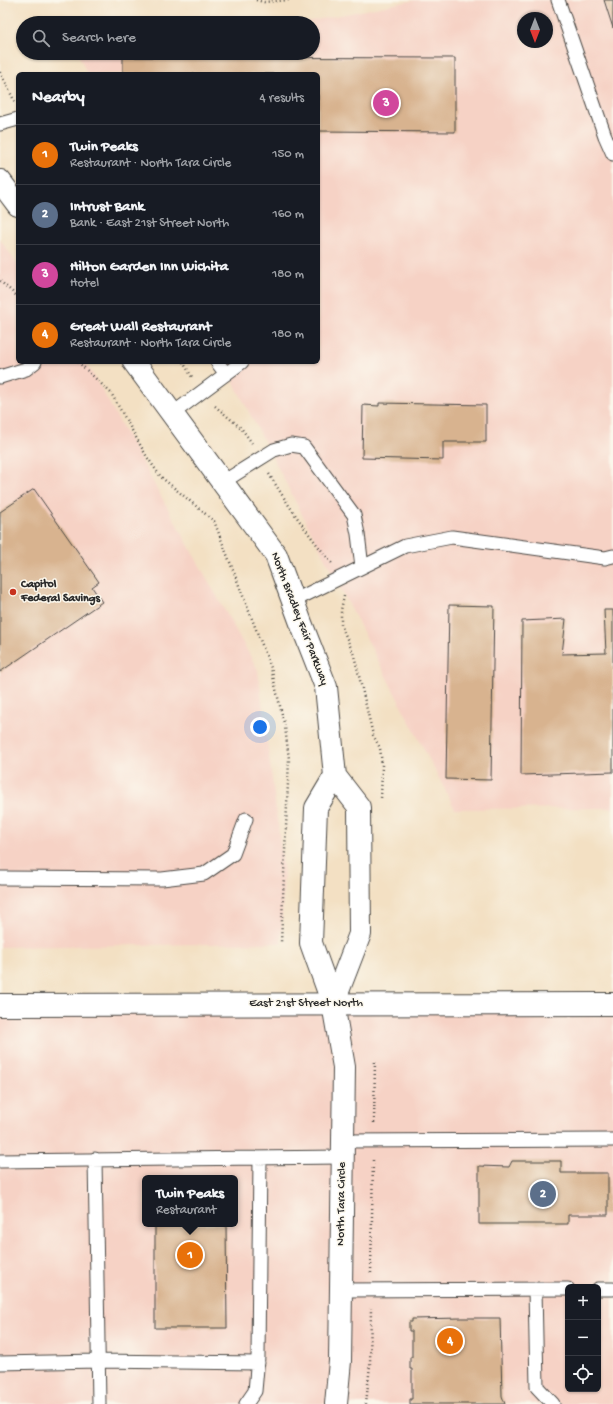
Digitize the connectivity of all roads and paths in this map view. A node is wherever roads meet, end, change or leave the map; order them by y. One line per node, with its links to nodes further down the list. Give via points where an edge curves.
1 (256, 0): 2 (path)
2 (288, 0)
3 (558, 0): 8 (lane)
4 (0, 72): 5 (path)
5 (16, 105)
6 (16, 119): 7 (lane)
7 (0, 124)
8 (613, 154)
9 (0, 181): 10 (street)
10 (16, 202)
11 (0, 281): 12 (path)
12 (16, 295)
13 (32, 364): 19 (lane, via 26,369)
14 (80, 364): 28 (path, via 111,393 161,477 214,521 271,668 285,727 289,758)
15 (135, 364): 20 (street, North Bradley Fair Parkway)
16 (218, 364): 18 (lane)
17 (239, 364): 18 (lane)
18 (226, 374): 20 (lane)
19 (0, 377)
20 (172, 414): 21 (street, North Bradley Fair Parkway)
21 (223, 482): 23 (lane, via 274,450 291,445 304,447 354,515); 24 (street, North Bradley Fair Parkway, via 276,555)
22 (613, 556): 23 (lane, via 605,558 452,537 405,546)
23 (362, 567): 24 (lane)
24 (292, 601): 25 (street, North Bradley Fair Parkway, via 326,687)
25 (335, 776): 29 (street, via 316,808 311,943); 29 (street, via 359,807 360,934)
26 (246, 819): 27 (lane, via 233,854 204,874 162,879)
27 (0, 878)
28 (281, 943)
29 (333, 1004): 30 (street, East 21st Street North); 31 (street, East 21st Street North); 35 (street, North Tara Circle, via 344,1067)
30 (613, 1004)
31 (0, 1005)
32 (375, 1059): 34 (path)
33 (613, 1140): 34 (lane)
34 (374, 1141): 35 (lane); 44 (path)
35 (343, 1149): 36 (lane); 43 (street, North Tara Circle)
36 (260, 1158): 37 (lane); 47 (lane)
37 (95, 1159): 38 (lane); 45 (lane)
38 (0, 1161)
39 (535, 1289): 40 (lane); 44 (lane); 52 (lane, via 537,1388)
40 (565, 1289)
41 (601, 1289): 42 (lane)
42 (613, 1289)
43 (341, 1290): 44 (lane); 50 (street, North Tara Circle, via 340,1361)
44 (371, 1290): 51 (path, via 370,1365)
45 (98, 1361): 46 (lane); 47 (lane); 48 (lane)
46 (0, 1363)
47 (258, 1363): 49 (lane, via 255,1391)
48 (99, 1404)
49 (246, 1404)
50 (336, 1404)
51 (366, 1404)
52 (553, 1404)

